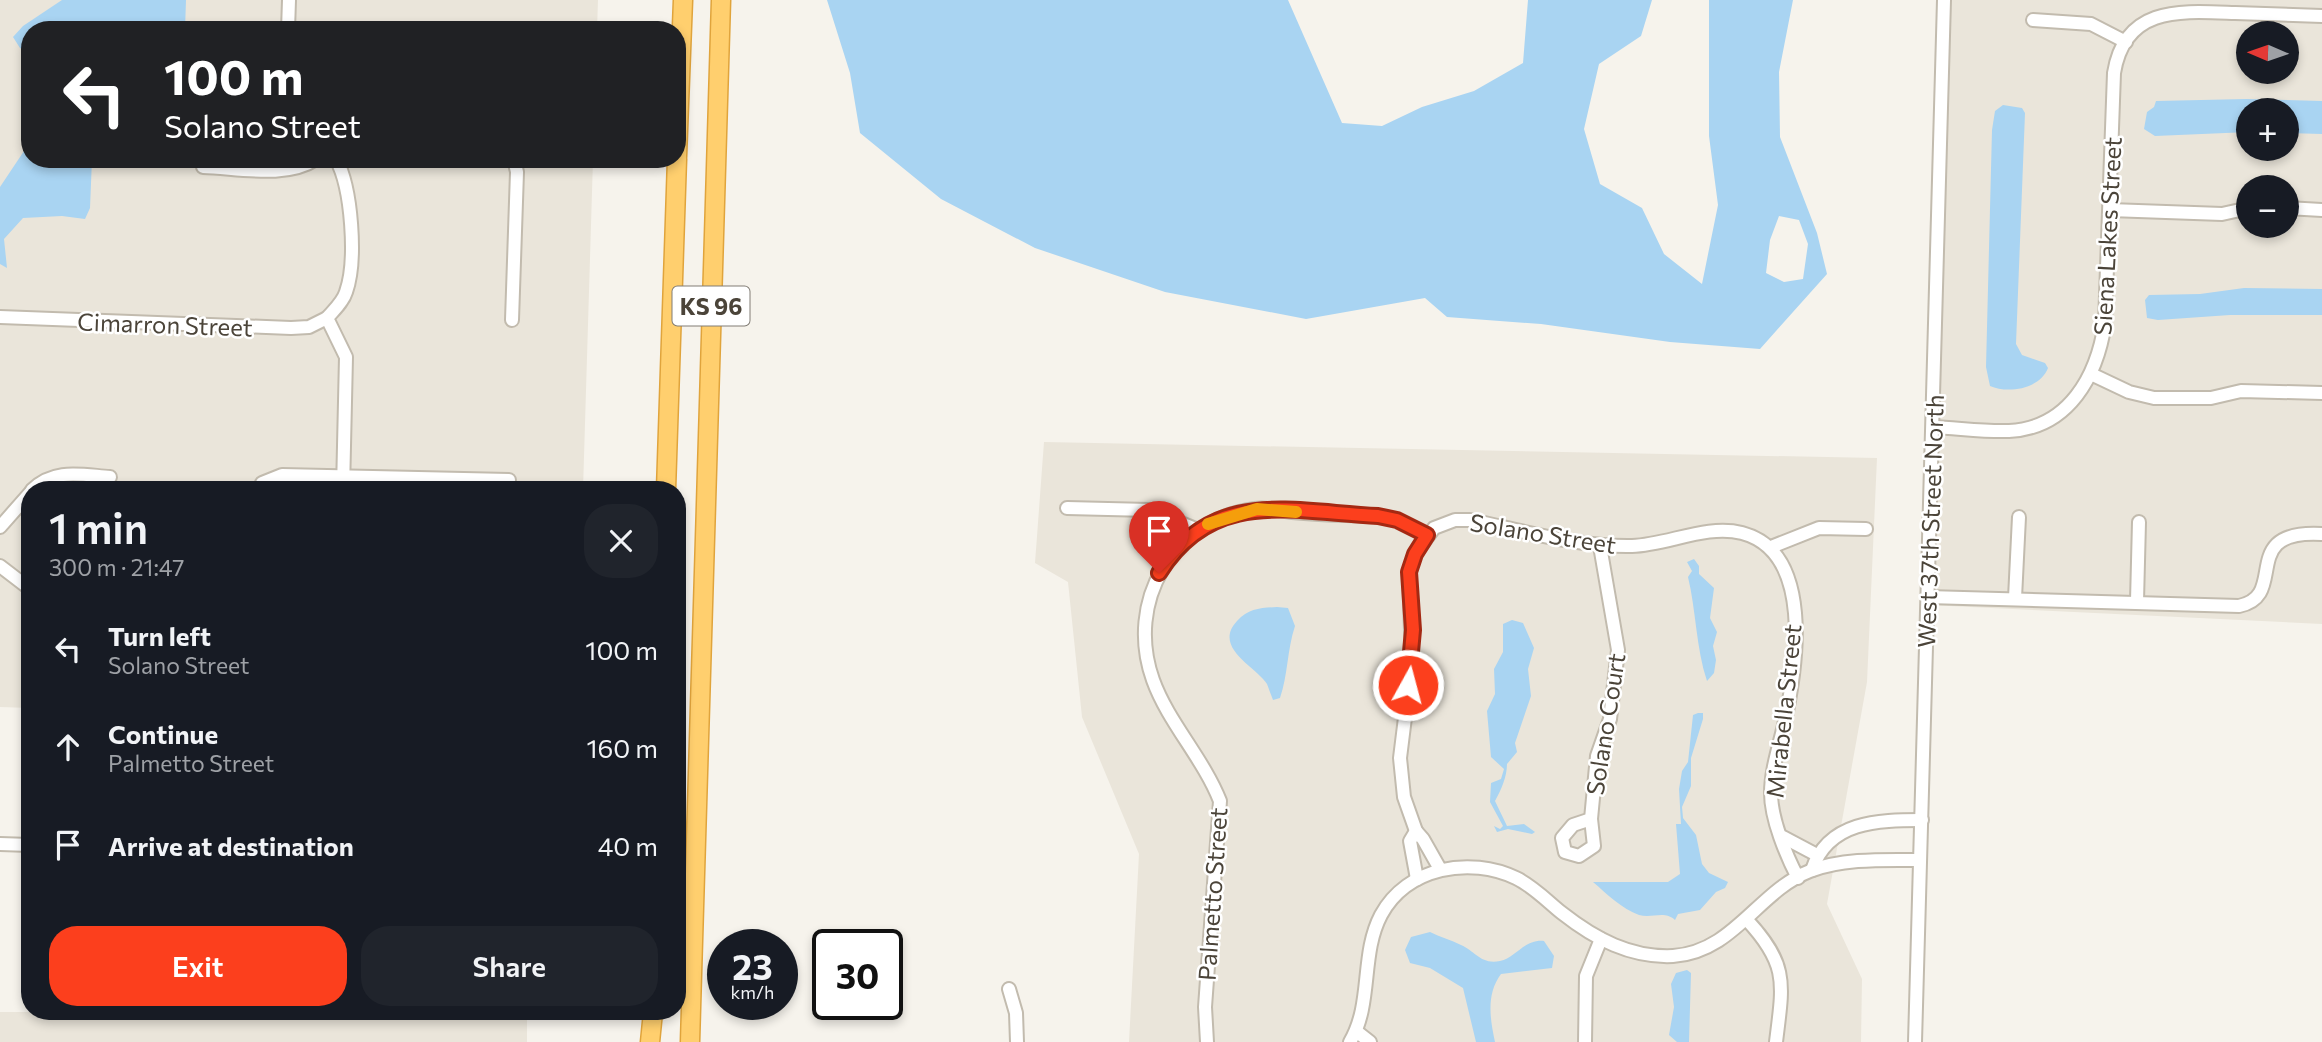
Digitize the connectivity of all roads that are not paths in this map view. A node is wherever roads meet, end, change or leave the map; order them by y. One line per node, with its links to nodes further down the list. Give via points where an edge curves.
1 (289, 0): 8 (street)
2 (683, 0): 9 (highway, KS 96)
3 (721, 0): 68 (highway, KS 96)
4 (1944, 0): 25 (street, West 37th Street North)
5 (2201, 6): 6 (street); 10 (street, via 2153,18)
6 (2322, 16)
7 (2033, 20): 10 (street, via 2091,24)
8 (288, 21)
9 (682, 21)
10 (2126, 42): 18 (street, Siena Lakes Street, via 2114,80)
11 (230, 168): 12 (street)
12 (288, 168)
13 (339, 168): 21 (street, via 351,209 349,280 346,295)
14 (516, 168): 22 (street)
15 (677, 168): 33 (highway, KS 96)
16 (2299, 209): 17 (street)
17 (2322, 210)
18 (2110, 211): 19 (street); 23 (street, Siena Lakes Street, via 2105,323)
19 (2236, 211)
20 (0, 317): 21 (street, Cimarron Street, via 291,328 309,327)
21 (327, 318): 31 (street, via 346,357)
22 (512, 320)
23 (2091, 374): 24 (street, via 2129,393 2154,398 2211,398 2241,391); 25 (street, Siena Lakes Street, via 2063,411 2034,427 2009,431)
24 (2322, 393)
25 (1933, 427): 47 (street, West 37th Street North)
26 (110, 477): 28 (street, via 64,473)
27 (509, 480): 32 (street)
28 (43, 481)
29 (265, 481): 30 (street, via 282,475)
30 (328, 481)
31 (343, 481)
32 (454, 481)
33 (666, 481)
34 (21, 503): 38 (street)
35 (1067, 508): 40 (street, via 1149,510)
36 (2019, 517): 48 (street)
37 (2138, 522): 49 (street)
38 (0, 527)
39 (1866, 529): 44 (street, via 1819,528)
40 (1198, 530): 42 (street, via 1257,509 1378,516); 70 (street, Palmetto Street, via 1180,544 1159,573 1144,626 1154,682 1209,773 1220,801 1205,1007)
41 (2322, 534): 49 (street, via 2291,534 2281,539 2272,548 2259,593 2246,604)
42 (1427, 535): 43 (street, Solano Street, via 1444,523 1470,520); 52 (street, via 1409,572 1412,661 1400,758 1404,797)
43 (1600, 546): 44 (street, Solano Street, via 1636,546 1725,531); 50 (street, Solano Court, via 1618,650 1610,719 1597,755)
44 (1771, 547): 53 (street, Mirabella Street, via 1783,561 1794,595 1791,691 1771,793 1773,816)
45 (0, 566): 46 (street)
46 (21, 582)
47 (1928, 597): 48 (street); 51 (street, West 37th Street North)
48 (2015, 598): 49 (street)
49 (2137, 601)
50 (1591, 819)
51 (1922, 820): 56 (street, via 1881,820 1851,827); 57 (street, West 37th Street North)
52 (1416, 831): 58 (street); 61 (street, via 1410,841)
53 (1783, 837): 56 (street); 60 (street, Mirabella Street, via 1784,854)
54 (0, 844): 55 (street)
55 (21, 845)
56 (1817, 855): 59 (street)
57 (1920, 860): 59 (street, via 1871,860); 74 (street, West 37th Street North)
58 (1440, 869): 61 (street); 63 (street, via 1480,869 1515,877)
59 (1812, 870): 60 (street)
60 (1798, 878): 62 (street)
61 (1416, 879): 66 (street, via 1382,914 1371,941 1364,1010)
62 (1747, 920): 63 (street, via 1711,946 1673,956 1628,951); 73 (street, via 1773,951 1781,975)
63 (1601, 939): 72 (street, via 1586,976)
64 (1009, 989): 69 (street)
65 (652, 1020): 67 (highway)
66 (1353, 1037): 71 (street)
67 (651, 1042)
68 (690, 1042)
69 (1017, 1042)
70 (1207, 1042)
71 (1370, 1042)
72 (1585, 1042)
73 (1776, 1042)
74 (1915, 1042)

